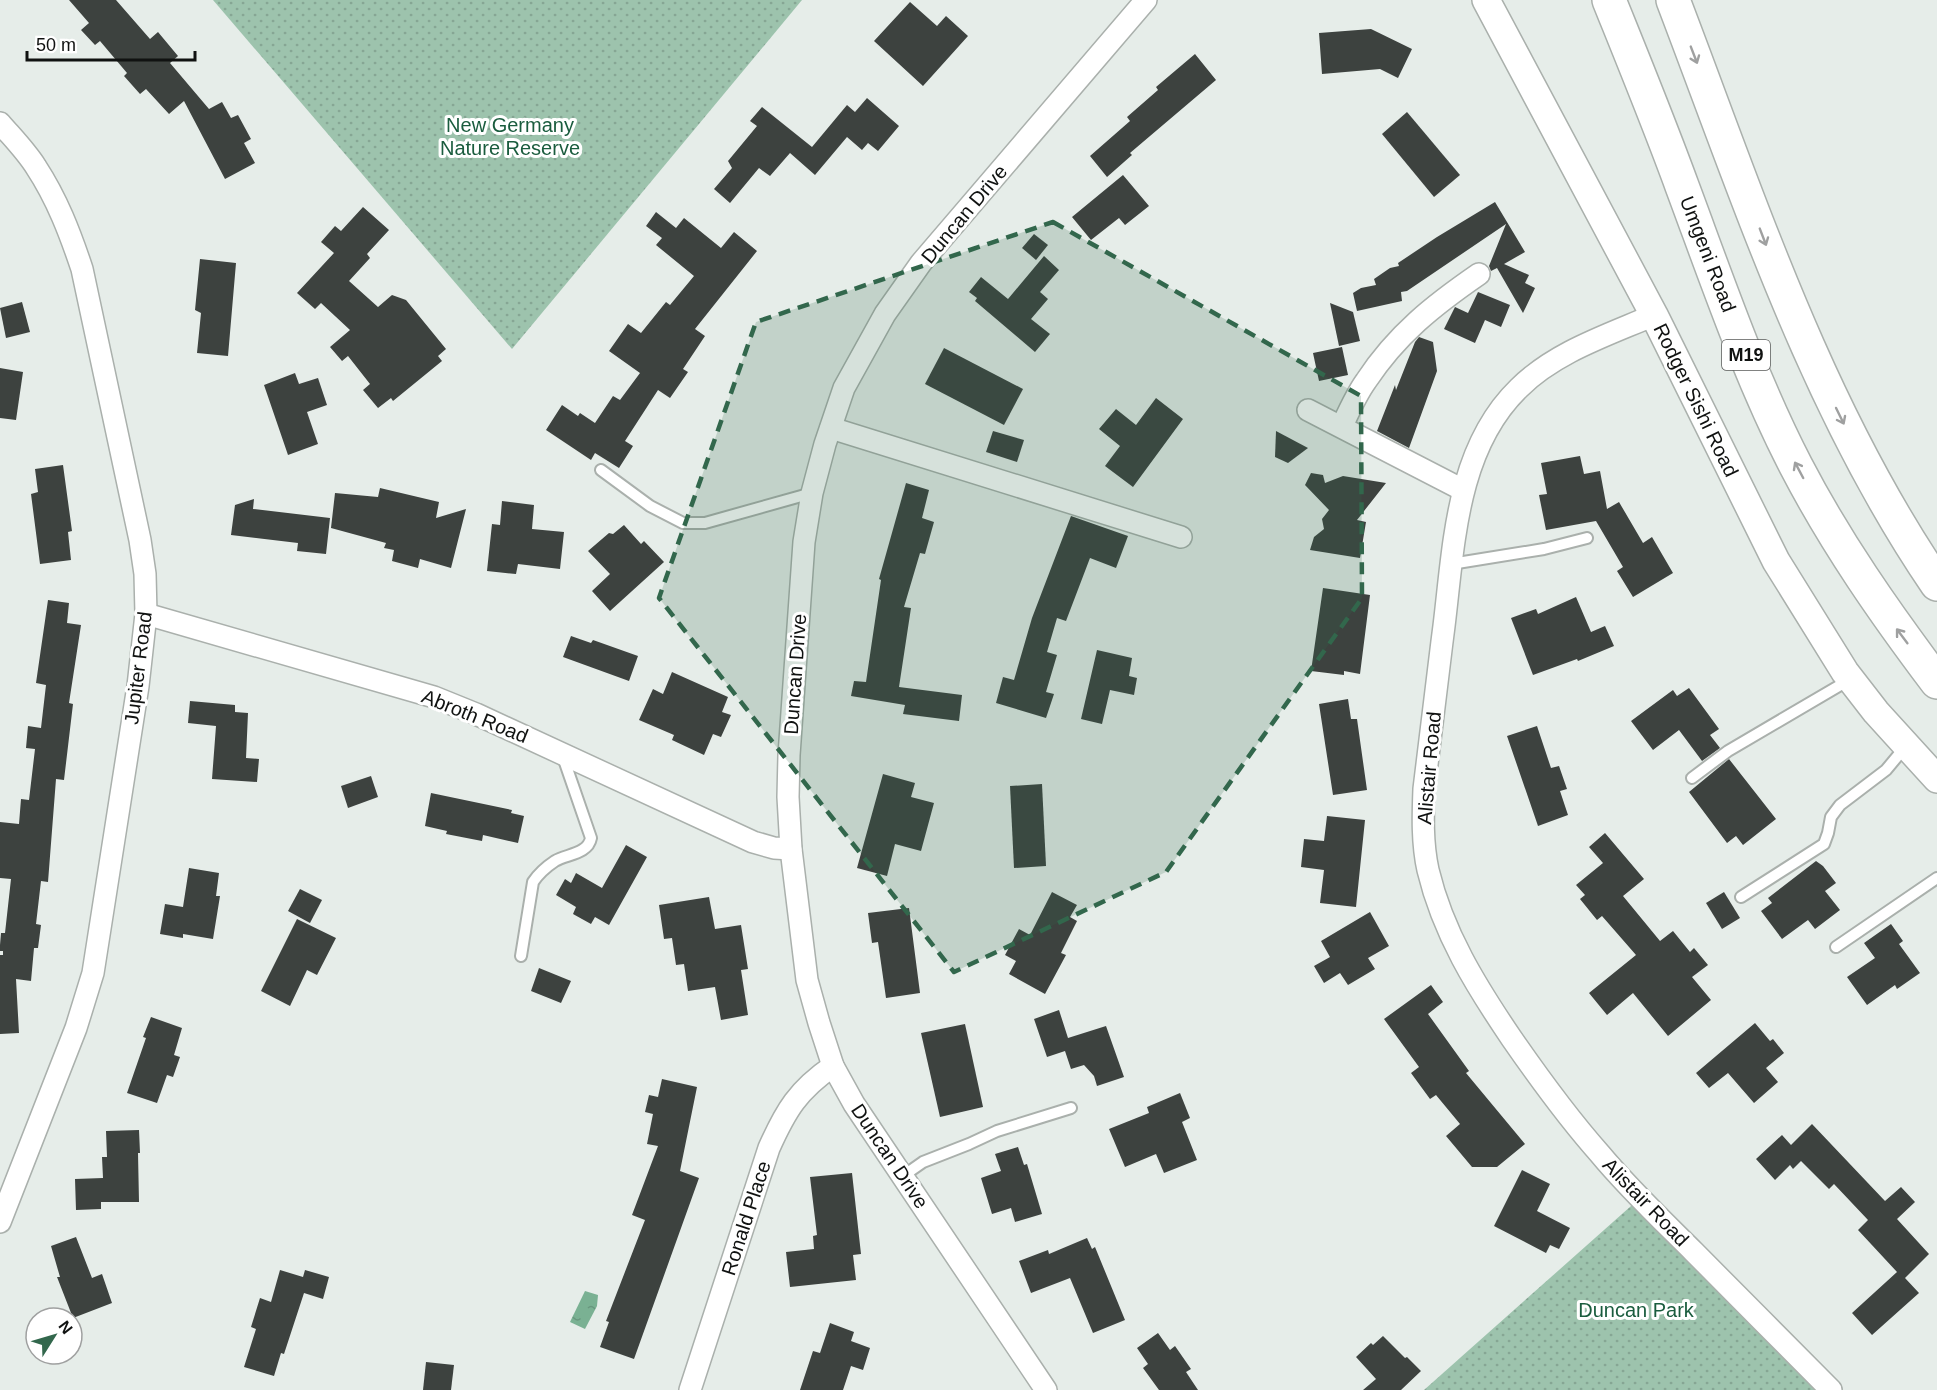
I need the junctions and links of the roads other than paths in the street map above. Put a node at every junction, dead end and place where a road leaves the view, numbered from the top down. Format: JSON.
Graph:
{"nodes":[{"id":1,"x":1146,"y":0,"type":"edge"},
{"id":2,"x":1486,"y":0,"type":"edge"},
{"id":3,"x":1600,"y":0,"type":"edge"},
{"id":4,"x":1610,"y":0,"type":"edge"},
{"id":5,"x":1673,"y":0,"type":"edge"},
{"id":6,"x":0,"y":123,"type":"edge"},
{"id":7,"x":1668,"y":147,"type":"junction"},
{"id":8,"x":1479,"y":274,"type":"dead end"},
{"id":9,"x":1654,"y":315,"type":"junction"},
{"id":10,"x":1308,"y":410,"type":"dead end"},
{"id":11,"x":1342,"y":426,"type":"junction"},
{"id":12,"x":831,"y":428,"type":"junction"},
{"id":13,"x":601,"y":470,"type":"dead end"},
{"id":14,"x":1463,"y":490,"type":"junction"},
{"id":15,"x":812,"y":493,"type":"junction"},
{"id":16,"x":1181,"y":537,"type":"dead end"},
{"id":17,"x":1587,"y":538,"type":"dead end"},
{"id":18,"x":1451,"y":564,"type":"junction"},
{"id":19,"x":1937,"y":584,"type":"edge"},
{"id":20,"x":146,"y":614,"type":"junction"},
{"id":21,"x":1850,"y":679,"type":"junction"},
{"id":22,"x":1937,"y":682,"type":"edge"},
{"id":23,"x":1906,"y":746,"type":"junction"},
{"id":24,"x":562,"y":754,"type":"junction"},
{"id":25,"x":1692,"y":778,"type":"dead end"},
{"id":26,"x":1937,"y":779,"type":"edge"},
{"id":27,"x":791,"y":849,"type":"junction"},
{"id":28,"x":1937,"y":878,"type":"edge"},
{"id":29,"x":1741,"y":897,"type":"dead end"},
{"id":30,"x":1836,"y":947,"type":"dead end"},
{"id":31,"x":521,"y":956,"type":"dead end"},
{"id":32,"x":833,"y":1066,"type":"junction"},
{"id":33,"x":1071,"y":1108,"type":"dead end"},
{"id":34,"x":903,"y":1176,"type":"junction"},
{"id":35,"x":0,"y":1222,"type":"edge"},
{"id":36,"x":690,"y":1390,"type":"edge"},
{"id":37,"x":1046,"y":1390,"type":"edge"},
{"id":38,"x":1831,"y":1390,"type":"edge"}],
"edges":[{"from":1,"to":12,"type":"street","name":"Duncan Drive"},
{"from":2,"to":9,"type":"street","name":"Rodger Sishi Road"},
{"from":3,"to":7,"type":"highway"},
{"from":4,"to":7,"type":"highway","name":"Umgeni Road","number":"M19"},
{"from":5,"to":19,"type":"highway","one_way":true},
{"from":6,"to":20,"type":"street","name":"Jupiter Road"},
{"from":22,"to":7,"type":"highway","name":"Umgeni Road","number":"M19","one_way":true},
{"from":8,"to":11,"type":"street"},
{"from":9,"to":14,"type":"street","name":"Alistair Road"},
{"from":9,"to":21,"type":"street","name":"Rodger Sishi Road"},
{"from":10,"to":11,"type":"street"},
{"from":11,"to":14,"type":"street"},
{"from":12,"to":15,"type":"street","name":"Duncan Drive"},
{"from":12,"to":16,"type":"street"},
{"from":13,"to":15,"type":"lane"},
{"from":14,"to":18,"type":"street","name":"Alistair Road"},
{"from":15,"to":27,"type":"street","name":"Duncan Drive"},
{"from":17,"to":18,"type":"lane"},
{"from":18,"to":38,"type":"street","name":"Alistair Road"},
{"from":20,"to":24,"type":"street","name":"Abroth Road"},
{"from":20,"to":35,"type":"street","name":"Jupiter Road"},
{"from":21,"to":23,"type":"street","name":"Rodger Sishi Road"},
{"from":21,"to":25,"type":"lane"},
{"from":23,"to":26,"type":"street","name":"Rodger Sishi Road"},
{"from":23,"to":29,"type":"lane"},
{"from":24,"to":27,"type":"street","name":"Abroth Road"},
{"from":24,"to":31,"type":"lane"},
{"from":27,"to":32,"type":"street","name":"Duncan Drive"},
{"from":28,"to":30,"type":"lane"},
{"from":32,"to":34,"type":"street","name":"Duncan Drive"},
{"from":32,"to":36,"type":"street","name":"Ronald Place"},
{"from":33,"to":34,"type":"lane"},
{"from":34,"to":37,"type":"street","name":"Duncan Drive"}]}
